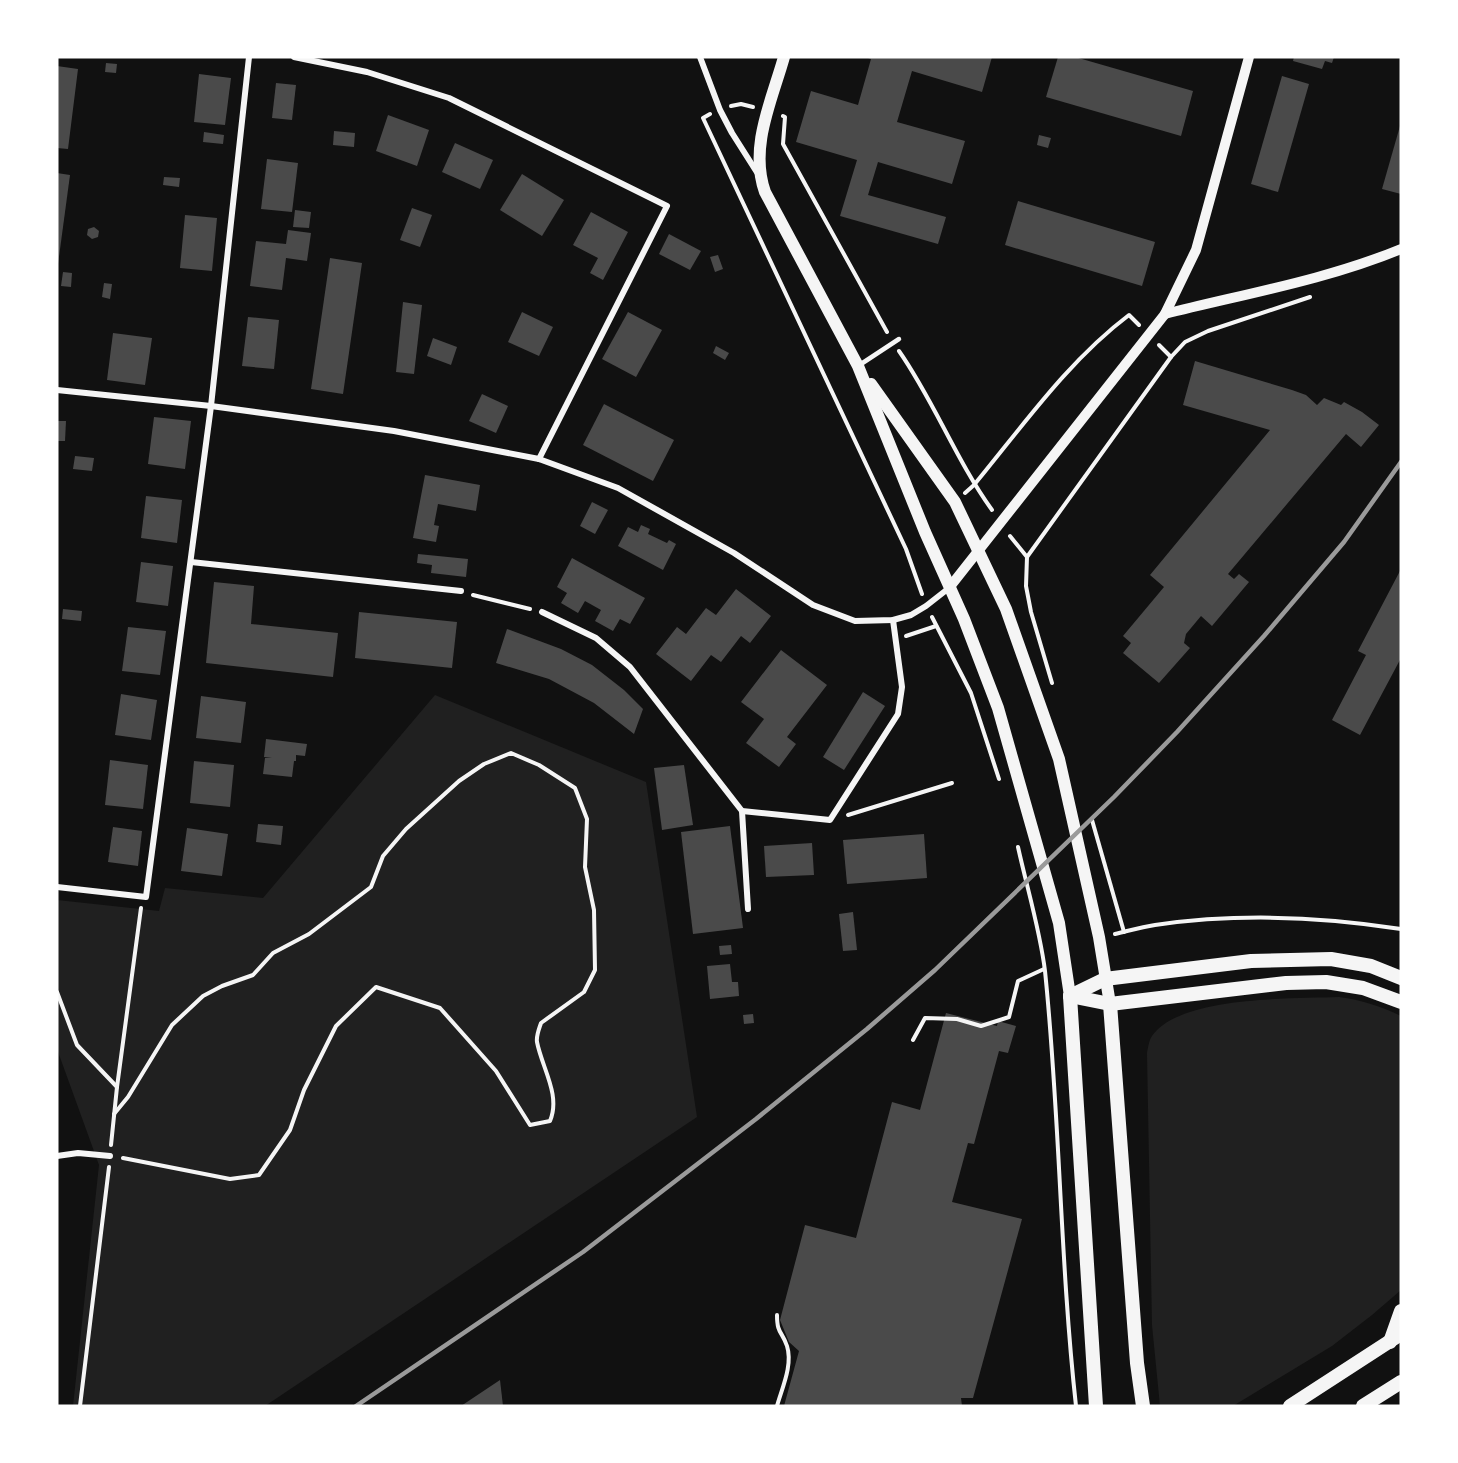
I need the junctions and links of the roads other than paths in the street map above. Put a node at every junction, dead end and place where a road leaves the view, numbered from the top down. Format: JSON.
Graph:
{"nodes":[{"id":1,"x":249,"y":57,"type":"edge"},
{"id":2,"x":294,"y":57,"type":"edge"},
{"id":3,"x":700,"y":57,"type":"edge"},
{"id":4,"x":784,"y":57,"type":"edge"},
{"id":5,"x":1249,"y":57,"type":"edge"},
{"id":6,"x":759,"y":175,"type":"junction"},
{"id":7,"x":1401,"y":249,"type":"edge"},
{"id":8,"x":1165,"y":314,"type":"junction"},
{"id":9,"x":899,"y":339,"type":"dead end"},
{"id":10,"x":858,"y":366,"type":"junction"},
{"id":11,"x":57,"y":390,"type":"edge"},
{"id":12,"x":211,"y":406,"type":"junction"},
{"id":13,"x":539,"y":459,"type":"junction"},
{"id":14,"x":979,"y":550,"type":"junction"},
{"id":15,"x":191,"y":562,"type":"junction"},
{"id":16,"x":949,"y":588,"type":"junction"},
{"id":17,"x":460,"y":591,"type":"road end"},
{"id":18,"x":542,"y":612,"type":"road end"},
{"id":19,"x":893,"y":620,"type":"junction"},
{"id":20,"x":742,"y":811,"type":"junction"},
{"id":21,"x":57,"y":887,"type":"edge"},
{"id":22,"x":748,"y":909,"type":"dead end"},
{"id":23,"x":1401,"y":978,"type":"edge"},
{"id":24,"x":1105,"y":979,"type":"junction"},
{"id":25,"x":1070,"y":996,"type":"junction"},
{"id":26,"x":1401,"y":1002,"type":"edge"},
{"id":27,"x":1110,"y":1004,"type":"junction"},
{"id":28,"x":57,"y":1156,"type":"edge"},
{"id":29,"x":110,"y":1156,"type":"road end"},
{"id":30,"x":1401,"y":1311,"type":"edge"},
{"id":31,"x":1395,"y":1338,"type":"edge"},
{"id":32,"x":1401,"y":1382,"type":"edge"},
{"id":33,"x":1096,"y":1406,"type":"edge"},
{"id":34,"x":1143,"y":1406,"type":"edge"},
{"id":35,"x":1290,"y":1406,"type":"edge"},
{"id":36,"x":1363,"y":1406,"type":"edge"}],
"edges":[{"from":1,"to":12,"type":"street"},
{"from":2,"to":13,"type":"street"},
{"from":3,"to":6,"type":"street"},
{"from":4,"to":6,"type":"main road"},
{"from":5,"to":8,"type":"street"},
{"from":6,"to":10,"type":"main road"},
{"from":7,"to":8,"type":"street"},
{"from":8,"to":14,"type":"street"},
{"from":9,"to":10,"type":"lane"},
{"from":10,"to":14,"type":"main road"},
{"from":10,"to":16,"type":"main road"},
{"from":11,"to":12,"type":"street"},
{"from":12,"to":13,"type":"street"},
{"from":12,"to":15,"type":"street"},
{"from":13,"to":19,"type":"street"},
{"from":14,"to":16,"type":"street"},
{"from":14,"to":24,"type":"main road"},
{"from":15,"to":17,"type":"street"},
{"from":15,"to":21,"type":"street"},
{"from":16,"to":19,"type":"street"},
{"from":16,"to":25,"type":"main road"},
{"from":18,"to":20,"type":"street"},
{"from":19,"to":20,"type":"street"},
{"from":20,"to":22,"type":"street"},
{"from":23,"to":24,"type":"highway"},
{"from":24,"to":25,"type":"highway"},
{"from":24,"to":27,"type":"main road"},
{"from":25,"to":27,"type":"highway"},
{"from":25,"to":33,"type":"highway"},
{"from":26,"to":27,"type":"highway"},
{"from":27,"to":34,"type":"highway"},
{"from":28,"to":29,"type":"street"},
{"from":30,"to":31,"type":"highway"},
{"from":31,"to":35,"type":"highway"},
{"from":32,"to":36,"type":"highway"}]}
